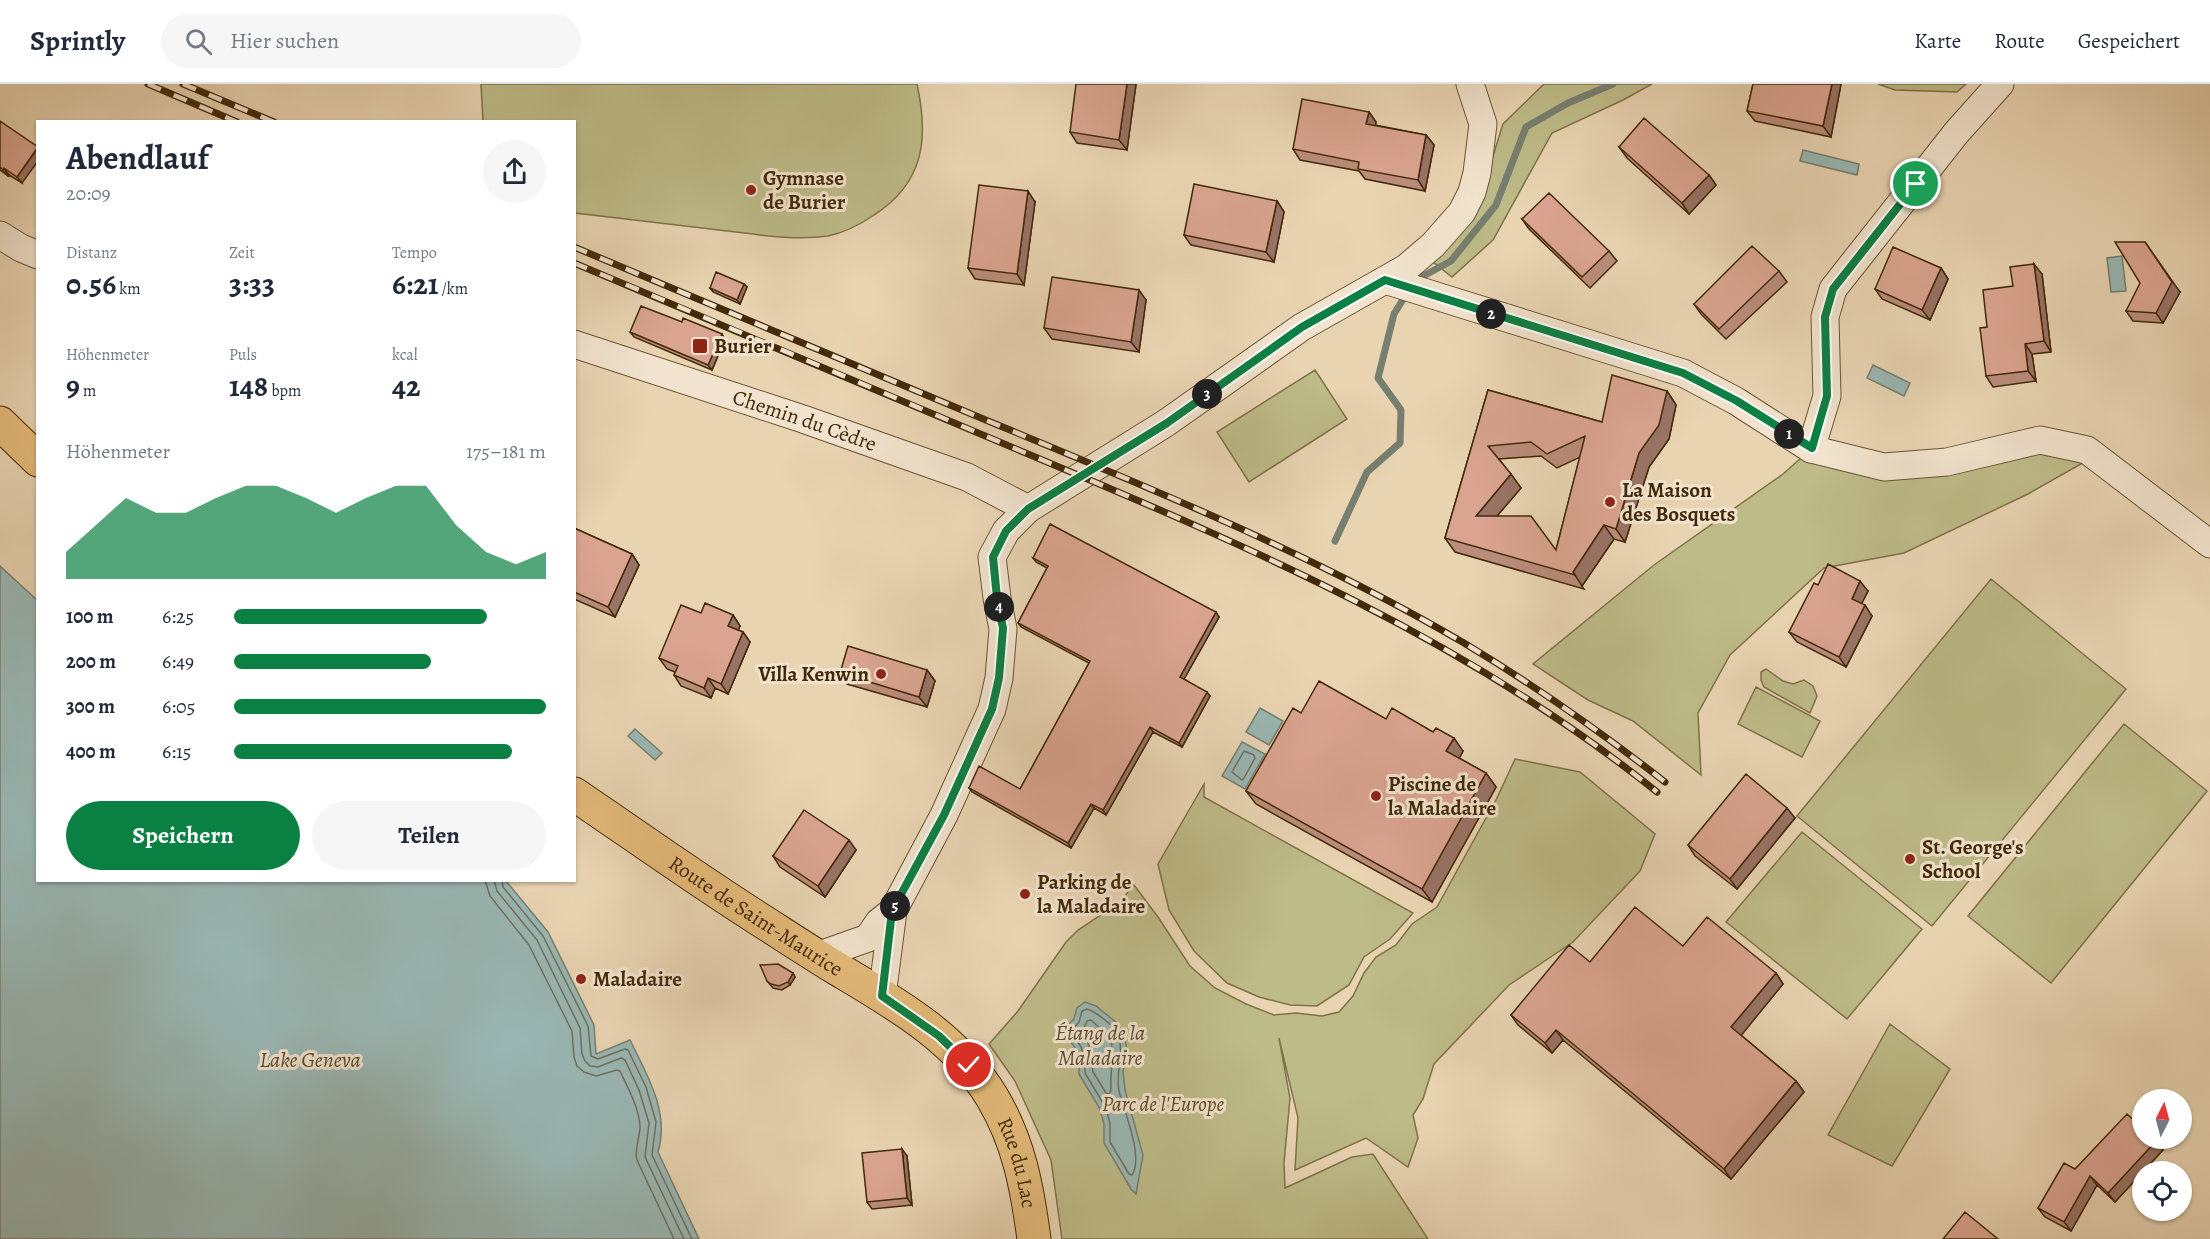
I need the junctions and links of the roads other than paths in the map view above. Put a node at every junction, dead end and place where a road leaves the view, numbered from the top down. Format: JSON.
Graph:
{"nodes":[{"id":1,"x":1470,"y":84,"type":"edge"},
{"id":2,"x":2000,"y":84,"type":"edge"},
{"id":3,"x":0,"y":235,"type":"edge"},
{"id":4,"x":36,"y":254,"type":"edge"},
{"id":5,"x":1393,"y":282,"type":"junction"},
{"id":6,"x":576,"y":345,"type":"edge"},
{"id":7,"x":0,"y":423,"type":"edge"},
{"id":8,"x":1812,"y":448,"type":"junction"},
{"id":9,"x":36,"y":458,"type":"edge"},
{"id":10,"x":1028,"y":509,"type":"junction"},
{"id":11,"x":2210,"y":544,"type":"edge"},
{"id":12,"x":576,"y":795,"type":"edge"},
{"id":13,"x":892,"y":911,"type":"junction"},
{"id":14,"x":817,"y":956,"type":"junction"},
{"id":15,"x":882,"y":996,"type":"junction"},
{"id":16,"x":939,"y":1036,"type":"joint"},
{"id":17,"x":1034,"y":1239,"type":"edge"}],
"edges":[{"from":1,"to":5,"type":"street"},
{"from":2,"to":8,"type":"street"},
{"from":3,"to":4,"type":"street"},
{"from":5,"to":8,"type":"street"},
{"from":5,"to":10,"type":"street"},
{"from":6,"to":10,"type":"street","name":"Chemin du Cèdre"},
{"from":7,"to":9,"type":"main road"},
{"from":8,"to":11,"type":"street"},
{"from":10,"to":13,"type":"street"},
{"from":12,"to":14,"type":"main road","name":"Route de Saint-Maurice"},
{"from":13,"to":14,"type":"street"},
{"from":13,"to":15,"type":"street"},
{"from":14,"to":15,"type":"main road","name":"Route de Saint-Maurice"},
{"from":15,"to":16,"type":"main road","name":"Route de Saint-Maurice"},
{"from":16,"to":17,"type":"main road","name":"Rue du Lac"}]}
